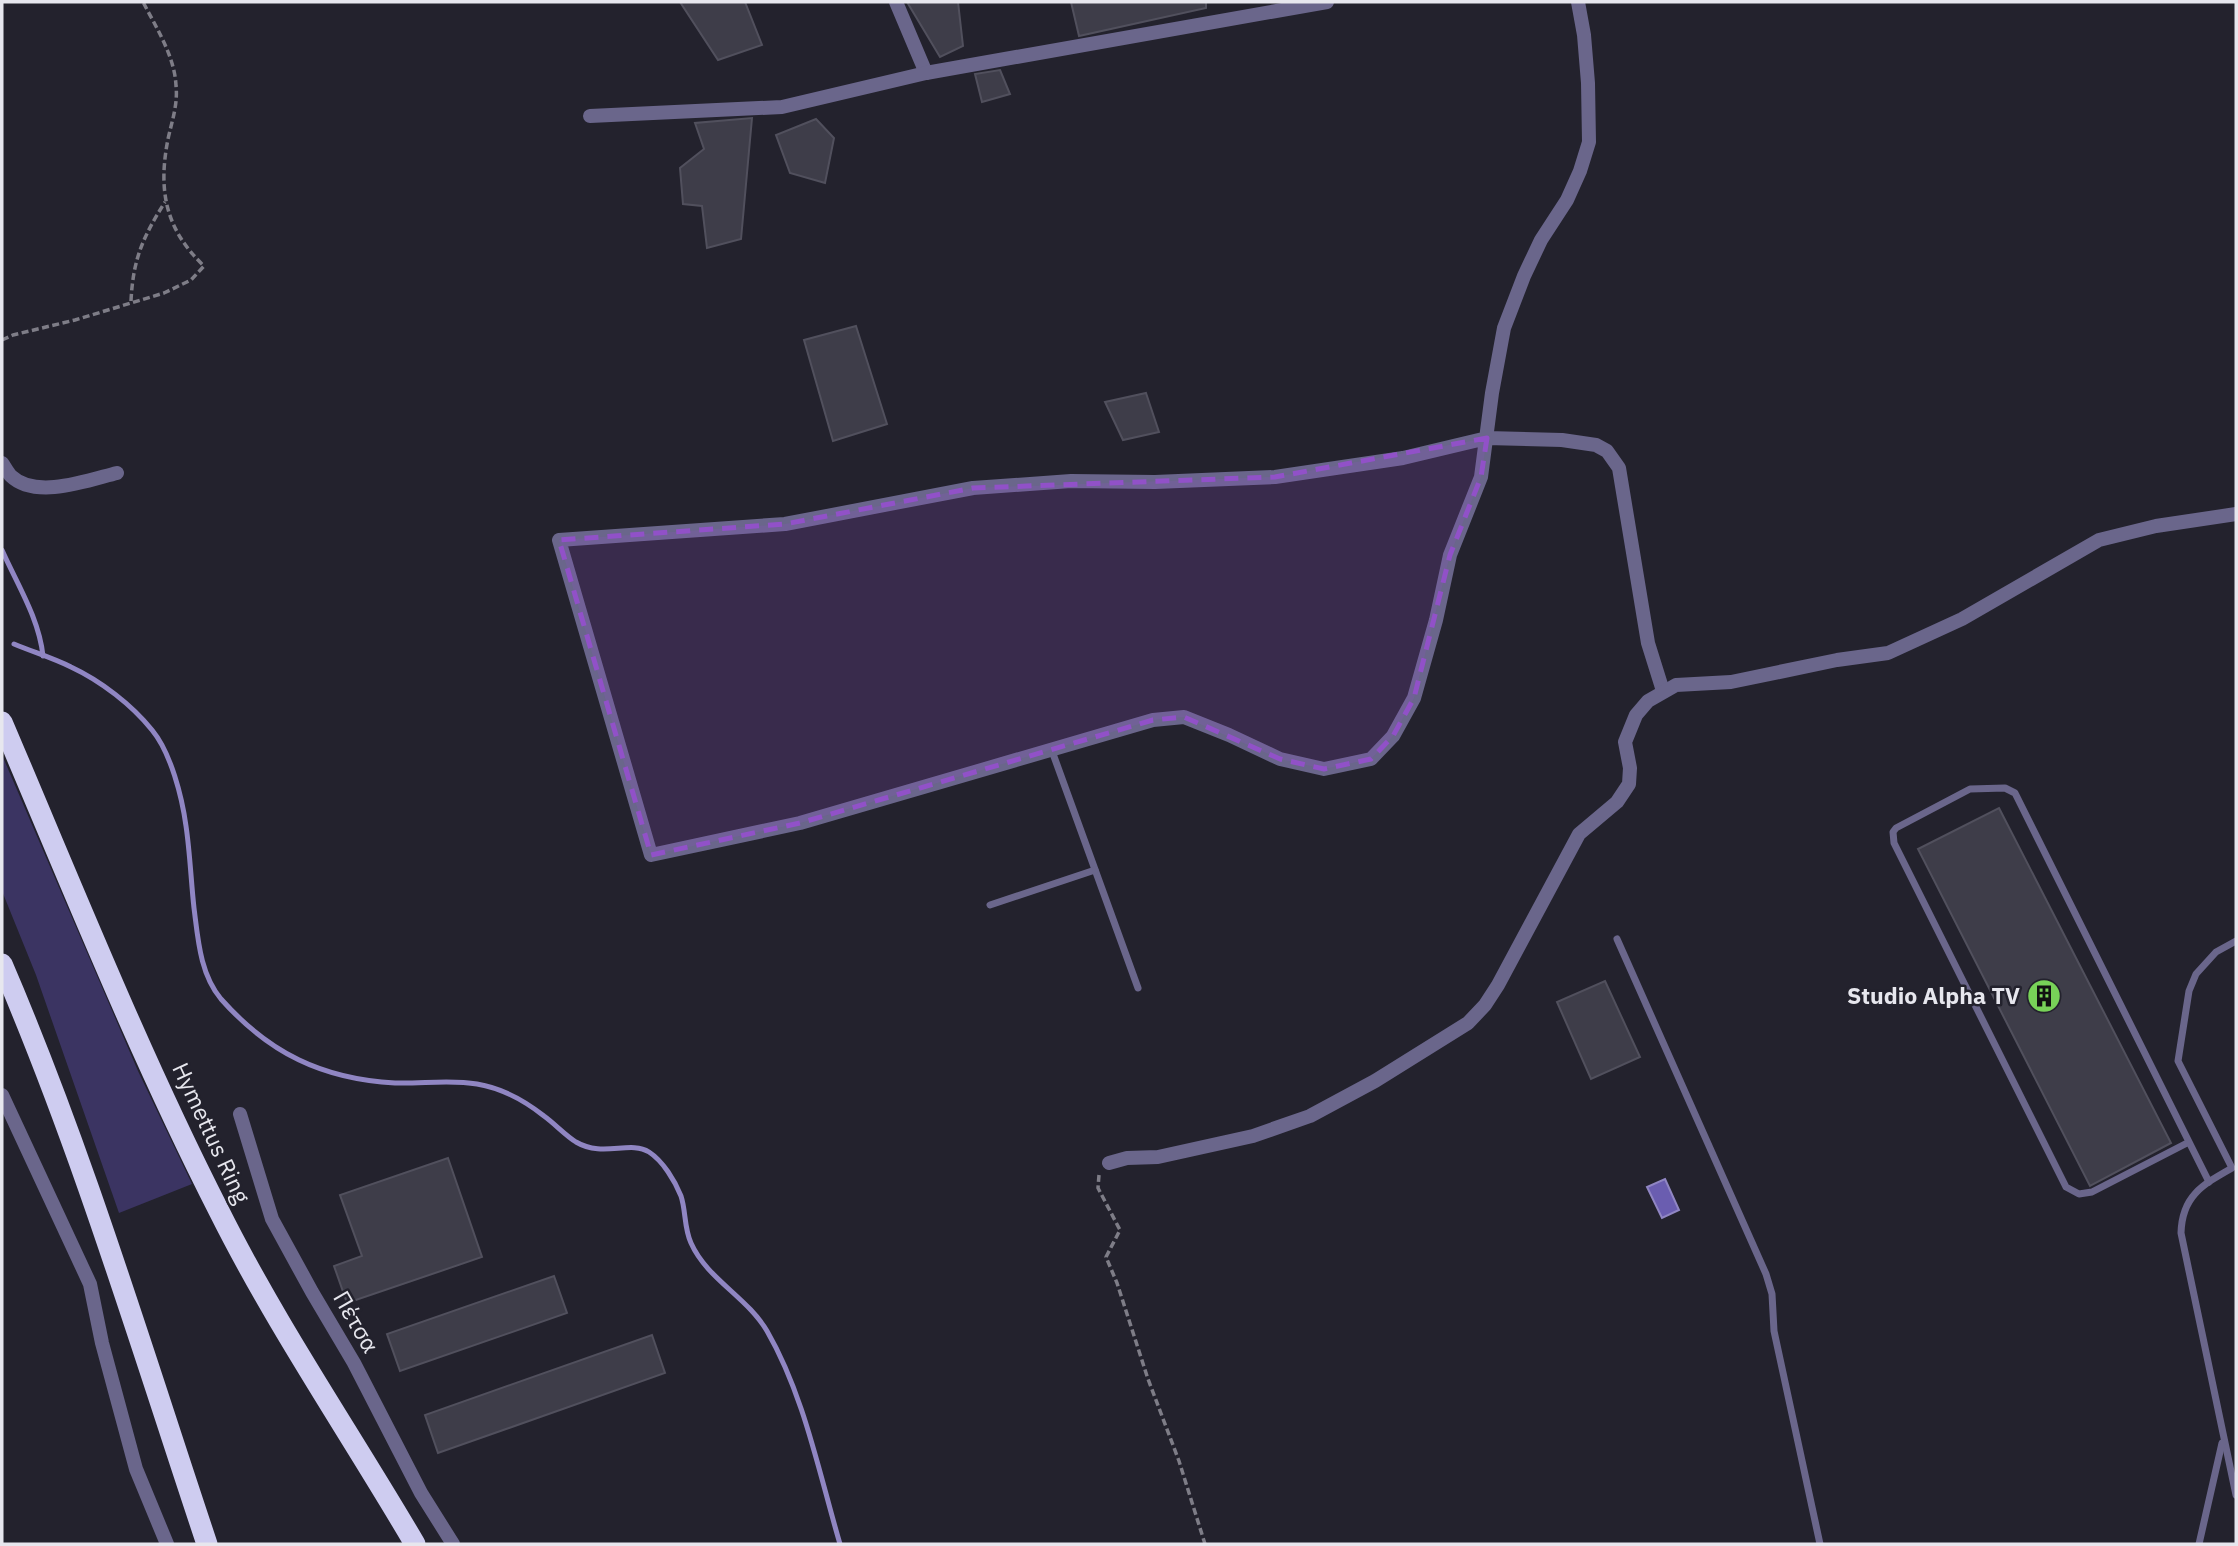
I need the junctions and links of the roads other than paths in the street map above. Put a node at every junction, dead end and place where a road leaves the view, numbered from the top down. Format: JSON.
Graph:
{"nodes":[{"id":1,"x":896,"y":2,"type":"edge"},
{"id":2,"x":1327,"y":2,"type":"edge"},
{"id":3,"x":1578,"y":2,"type":"edge"},
{"id":4,"x":1263,"y":7,"type":"edge"},
{"id":5,"x":926,"y":73,"type":"junction"},
{"id":6,"x":590,"y":116,"type":"dead end"},
{"id":7,"x":1487,"y":438,"type":"junction"},
{"id":8,"x":2,"y":463,"type":"edge"},
{"id":9,"x":117,"y":472,"type":"dead end"},
{"id":10,"x":2236,"y":514,"type":"edge"},
{"id":11,"x":1663,"y":691,"type":"junction"},
{"id":12,"x":2,"y":722,"type":"edge"},
{"id":13,"x":1052,"y":751,"type":"junction"},
{"id":14,"x":1095,"y":870,"type":"junction"},
{"id":15,"x":990,"y":905,"type":"dead end"},
{"id":16,"x":1617,"y":939,"type":"dead end"},
{"id":17,"x":2236,"y":941,"type":"edge"},
{"id":18,"x":2,"y":964,"type":"edge"},
{"id":19,"x":1138,"y":988,"type":"dead end"},
{"id":20,"x":2,"y":1095,"type":"edge"},
{"id":21,"x":240,"y":1114,"type":"dead end"},
{"id":22,"x":2189,"y":1142,"type":"junction"},
{"id":23,"x":1109,"y":1163,"type":"road end"},
{"id":24,"x":2234,"y":1168,"type":"edge"},
{"id":25,"x":2209,"y":1182,"type":"junction"},
{"id":26,"x":2223,"y":1438,"type":"junction"},
{"id":27,"x":2236,"y":1495,"type":"edge"},
{"id":28,"x":167,"y":1544,"type":"edge"},
{"id":29,"x":207,"y":1544,"type":"edge"},
{"id":30,"x":415,"y":1544,"type":"edge"},
{"id":31,"x":453,"y":1544,"type":"edge"},
{"id":32,"x":1820,"y":1544,"type":"edge"},
{"id":33,"x":2199,"y":1544,"type":"edge"}],
"edges":[{"from":1,"to":5,"type":"street"},
{"from":2,"to":4,"type":"street"},
{"from":3,"to":7,"type":"street"},
{"from":4,"to":5,"type":"street"},
{"from":5,"to":6,"type":"street"},
{"from":7,"to":11,"type":"street"},
{"from":7,"to":13,"type":"street"},
{"from":7,"to":13,"type":"street"},
{"from":8,"to":9,"type":"street"},
{"from":10,"to":11,"type":"street"},
{"from":11,"to":23,"type":"street"},
{"from":12,"to":30,"type":"highway","name":"Hymettus Ring"},
{"from":13,"to":14,"type":"lane"},
{"from":14,"to":15,"type":"lane"},
{"from":14,"to":19,"type":"lane"},
{"from":16,"to":32,"type":"lane"},
{"from":17,"to":24,"type":"lane"},
{"from":18,"to":29,"type":"highway"},
{"from":20,"to":28,"type":"street"},
{"from":21,"to":31,"type":"street","name":"Πέτσα"},
{"from":22,"to":22,"type":"lane"},
{"from":22,"to":25,"type":"lane"},
{"from":24,"to":25,"type":"lane"},
{"from":25,"to":26,"type":"lane"},
{"from":26,"to":27,"type":"lane"},
{"from":26,"to":33,"type":"lane"}]}
